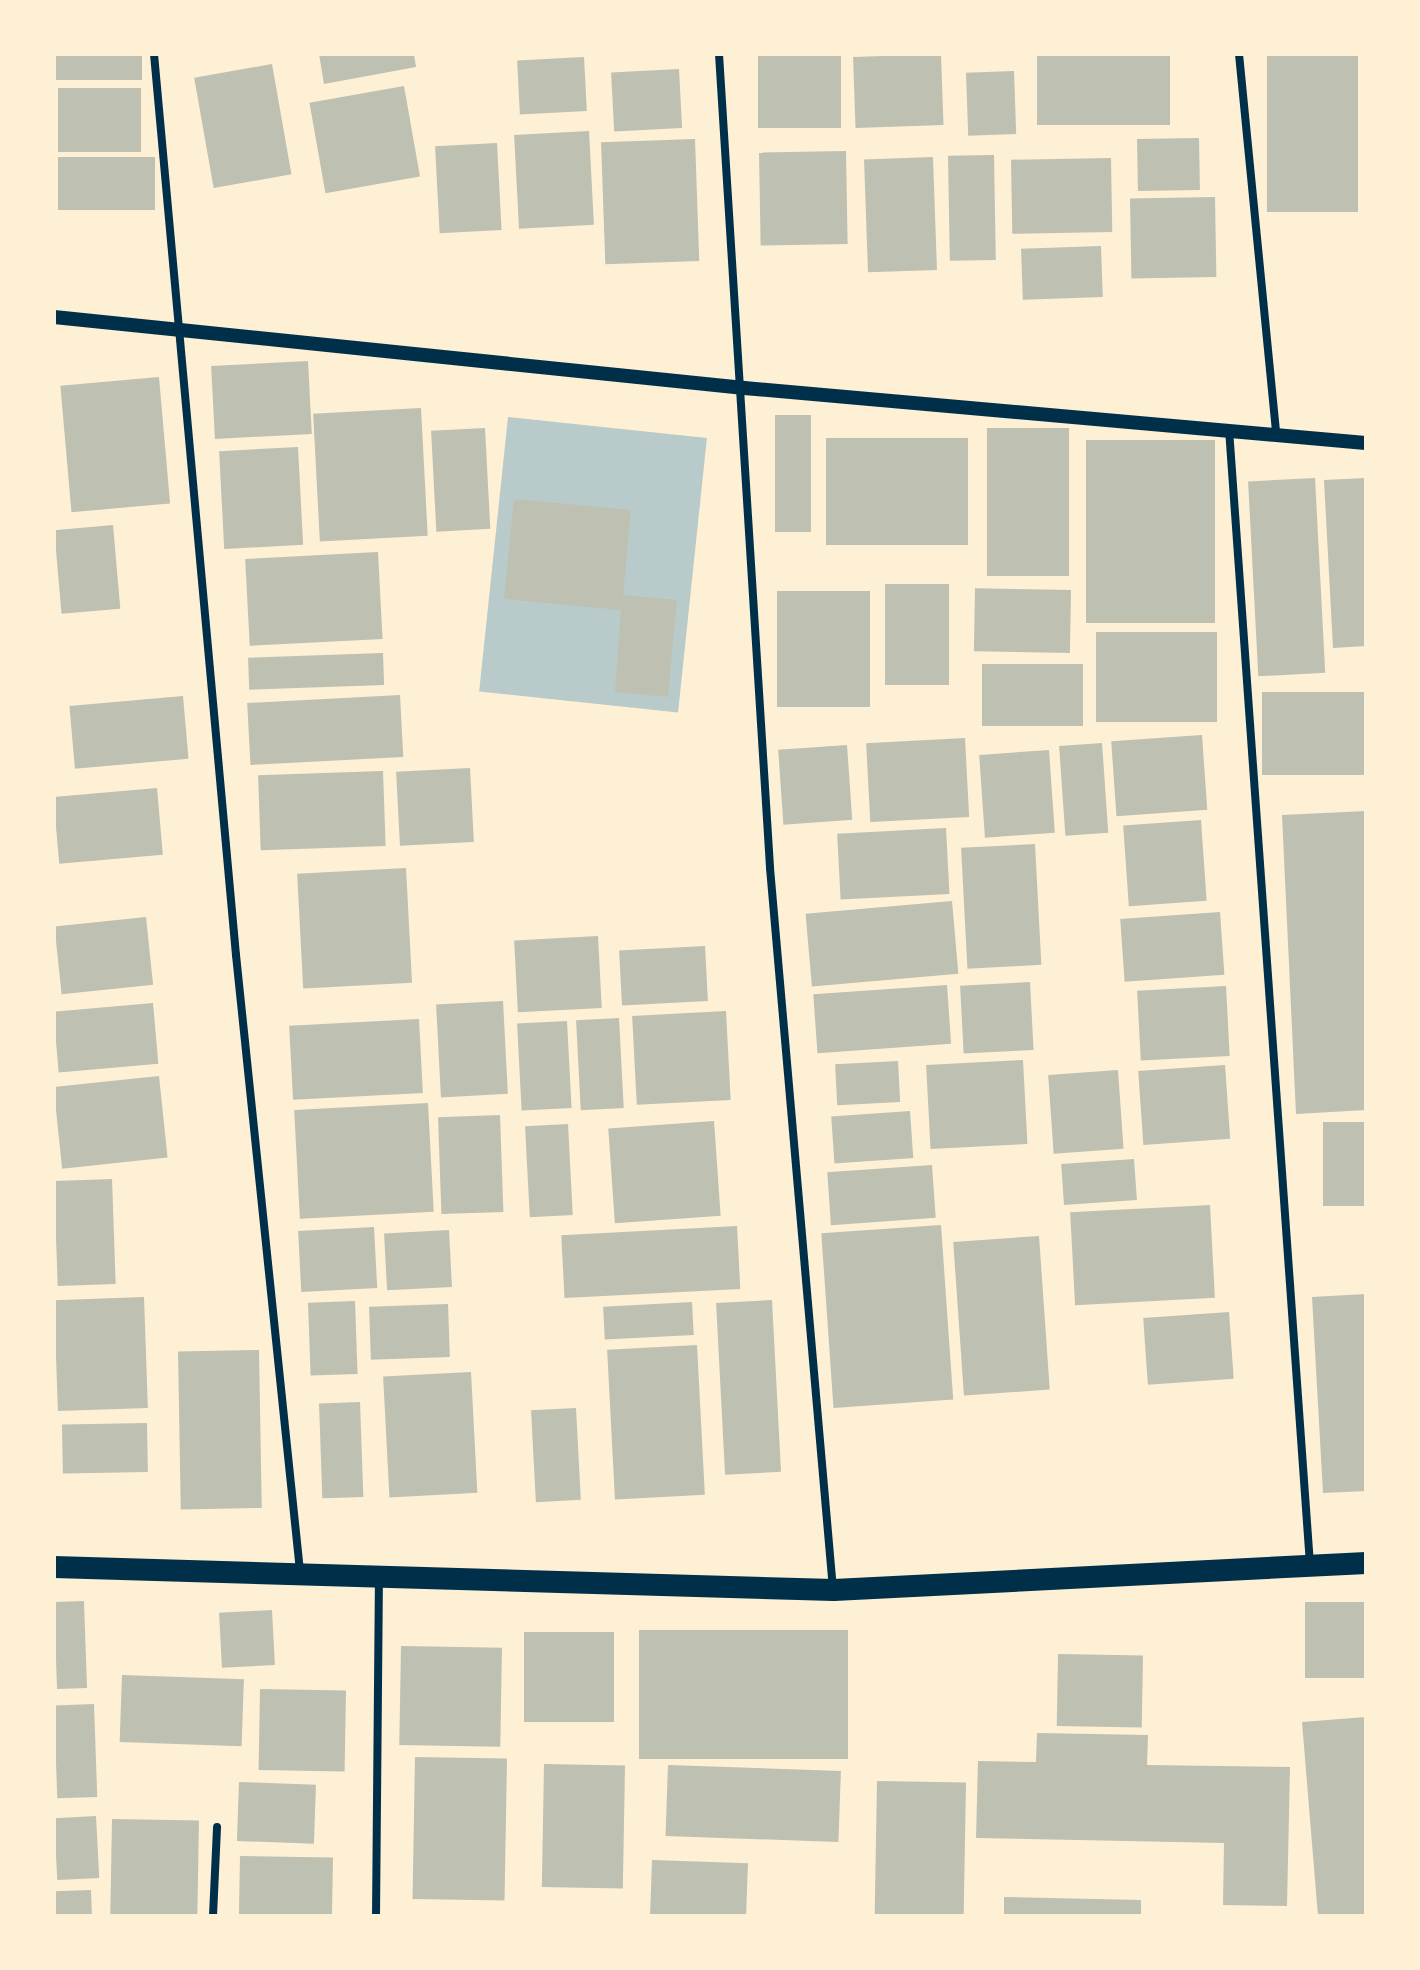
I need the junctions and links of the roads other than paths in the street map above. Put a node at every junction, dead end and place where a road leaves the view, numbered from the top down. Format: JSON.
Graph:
{"nodes":[{"id":1,"x":154,"y":54,"type":"edge"},
{"id":2,"x":719,"y":54,"type":"edge"},
{"id":3,"x":1239,"y":54,"type":"edge"},
{"id":4,"x":54,"y":317,"type":"edge"},
{"id":5,"x":182,"y":328,"type":"junction"},
{"id":6,"x":744,"y":388,"type":"junction"},
{"id":7,"x":1229,"y":429,"type":"junction"},
{"id":8,"x":1276,"y":434,"type":"junction"},
{"id":9,"x":1366,"y":443,"type":"edge"},
{"id":10,"x":1366,"y":1563,"type":"edge"},
{"id":11,"x":1310,"y":1565,"type":"junction"},
{"id":12,"x":54,"y":1567,"type":"edge"},
{"id":13,"x":300,"y":1576,"type":"junction"},
{"id":14,"x":379,"y":1577,"type":"junction"},
{"id":15,"x":834,"y":1590,"type":"junction"},
{"id":16,"x":217,"y":1827,"type":"dead end"},
{"id":17,"x":213,"y":1916,"type":"edge"},
{"id":18,"x":376,"y":1916,"type":"edge"}],
"edges":[{"from":1,"to":5,"type":"street"},
{"from":2,"to":6,"type":"street"},
{"from":3,"to":8,"type":"street"},
{"from":4,"to":5,"type":"street"},
{"from":5,"to":6,"type":"street"},
{"from":5,"to":13,"type":"street"},
{"from":6,"to":7,"type":"street"},
{"from":6,"to":15,"type":"street"},
{"from":7,"to":8,"type":"street"},
{"from":7,"to":11,"type":"street"},
{"from":8,"to":9,"type":"street"},
{"from":10,"to":11,"type":"highway"},
{"from":11,"to":15,"type":"highway"},
{"from":12,"to":13,"type":"highway"},
{"from":13,"to":14,"type":"highway"},
{"from":14,"to":15,"type":"highway"},
{"from":14,"to":18,"type":"street"},
{"from":16,"to":17,"type":"street"}]}
